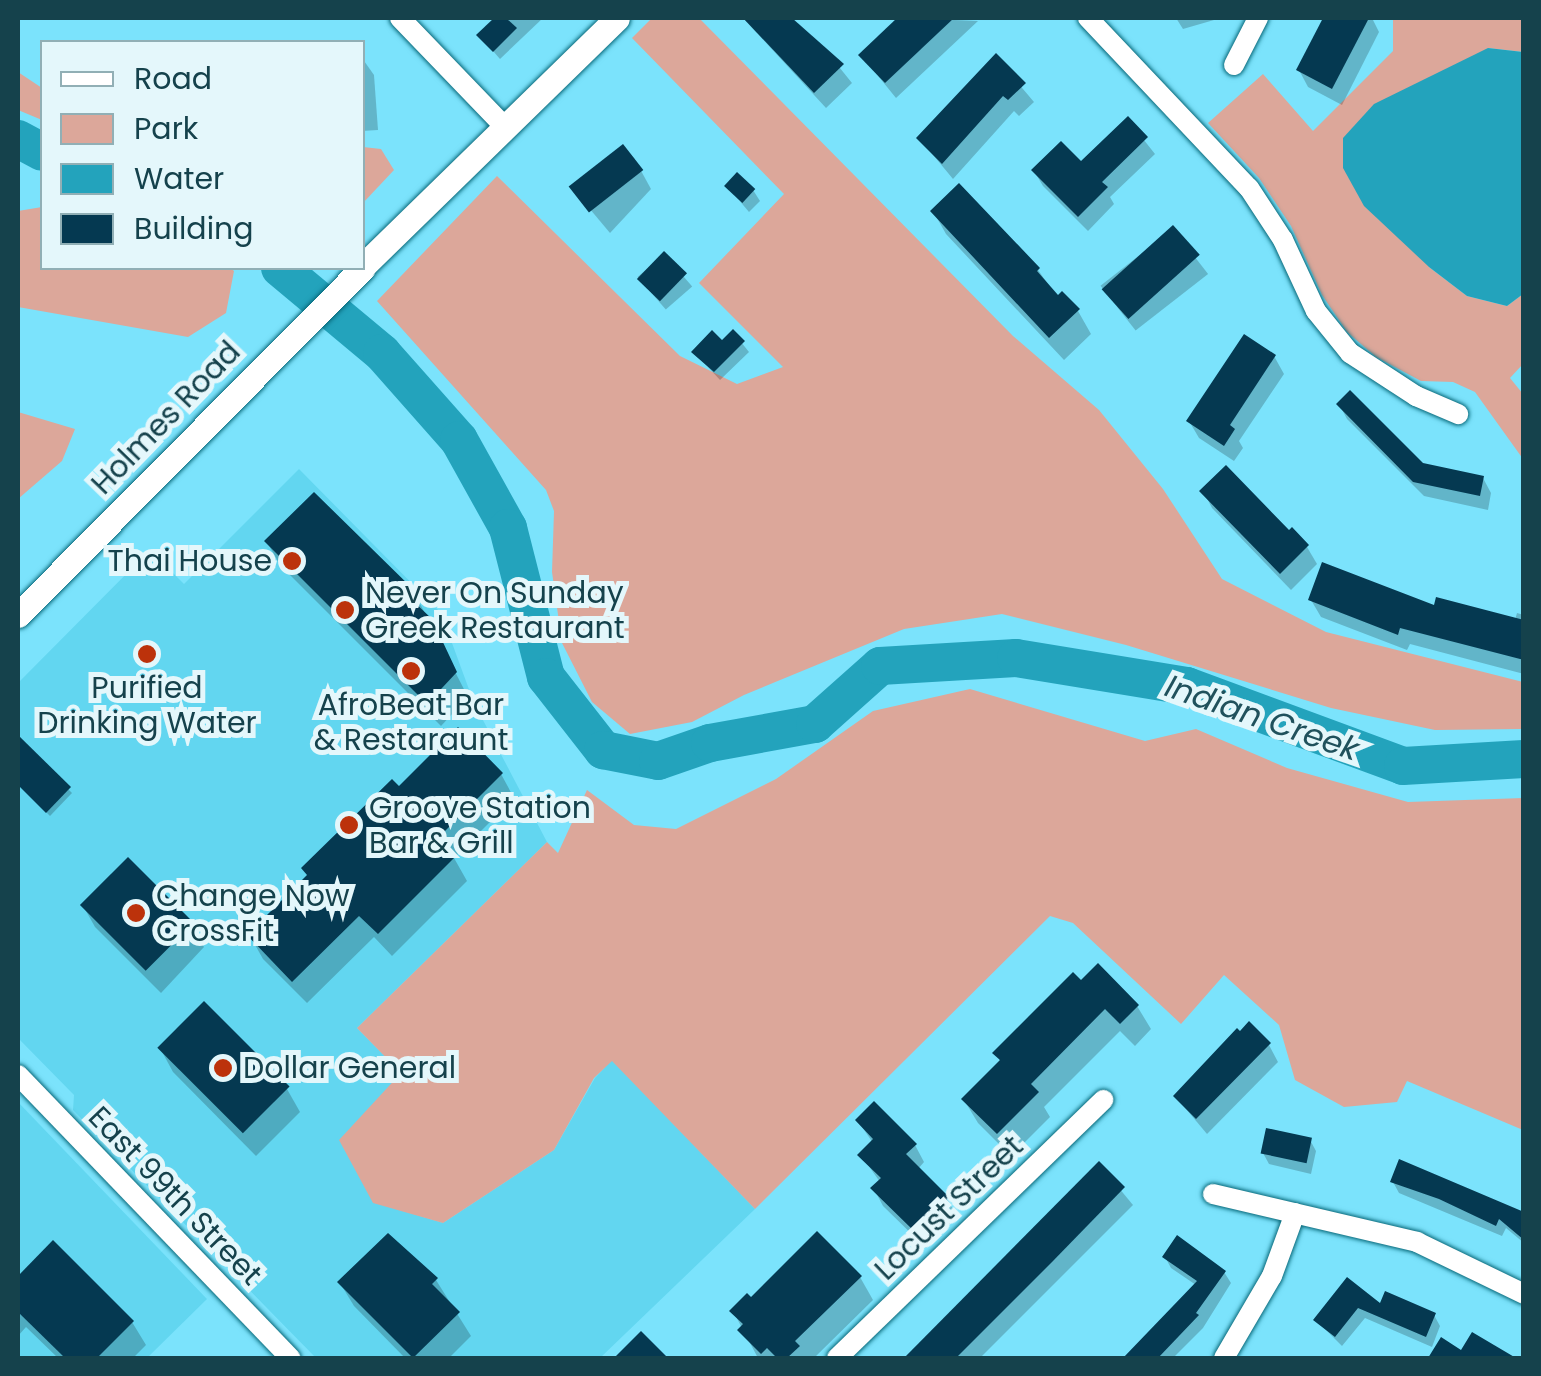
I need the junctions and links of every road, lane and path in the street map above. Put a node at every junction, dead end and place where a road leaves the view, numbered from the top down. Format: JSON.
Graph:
{"nodes":[{"id":1,"x":400,"y":18,"type":"edge"},
{"id":2,"x":617,"y":18,"type":"edge"},
{"id":3,"x":1088,"y":18,"type":"edge"},
{"id":4,"x":1258,"y":18,"type":"edge"},
{"id":5,"x":1234,"y":65,"type":"dead end"},
{"id":6,"x":505,"y":127,"type":"junction"},
{"id":7,"x":365,"y":264,"type":"edge"},
{"id":8,"x":359,"y":270,"type":"edge"},
{"id":9,"x":1458,"y":414,"type":"dead end"},
{"id":10,"x":18,"y":615,"type":"edge"},
{"id":11,"x":18,"y":1076,"type":"edge"},
{"id":12,"x":1103,"y":1100,"type":"dead end"},
{"id":13,"x":1213,"y":1194,"type":"dead end"},
{"id":14,"x":1295,"y":1213,"type":"junction"},
{"id":15,"x":1524,"y":1294,"type":"edge"},
{"id":16,"x":290,"y":1358,"type":"edge"},
{"id":17,"x":837,"y":1358,"type":"edge"},
{"id":18,"x":1224,"y":1358,"type":"edge"}],
"edges":[{"from":1,"to":6,"type":"street"},
{"from":2,"to":6,"type":"main road","name":"Holmes Road"},
{"from":3,"to":9,"type":"street"},
{"from":4,"to":5,"type":"street"},
{"from":6,"to":7,"type":"main road","name":"Holmes Road"},
{"from":8,"to":10,"type":"main road","name":"Holmes Road"},
{"from":11,"to":16,"type":"street","name":"East 99th Street"},
{"from":12,"to":17,"type":"street","name":"Locust Street"},
{"from":13,"to":14,"type":"street"},
{"from":14,"to":15,"type":"street"},
{"from":14,"to":18,"type":"street"}]}
